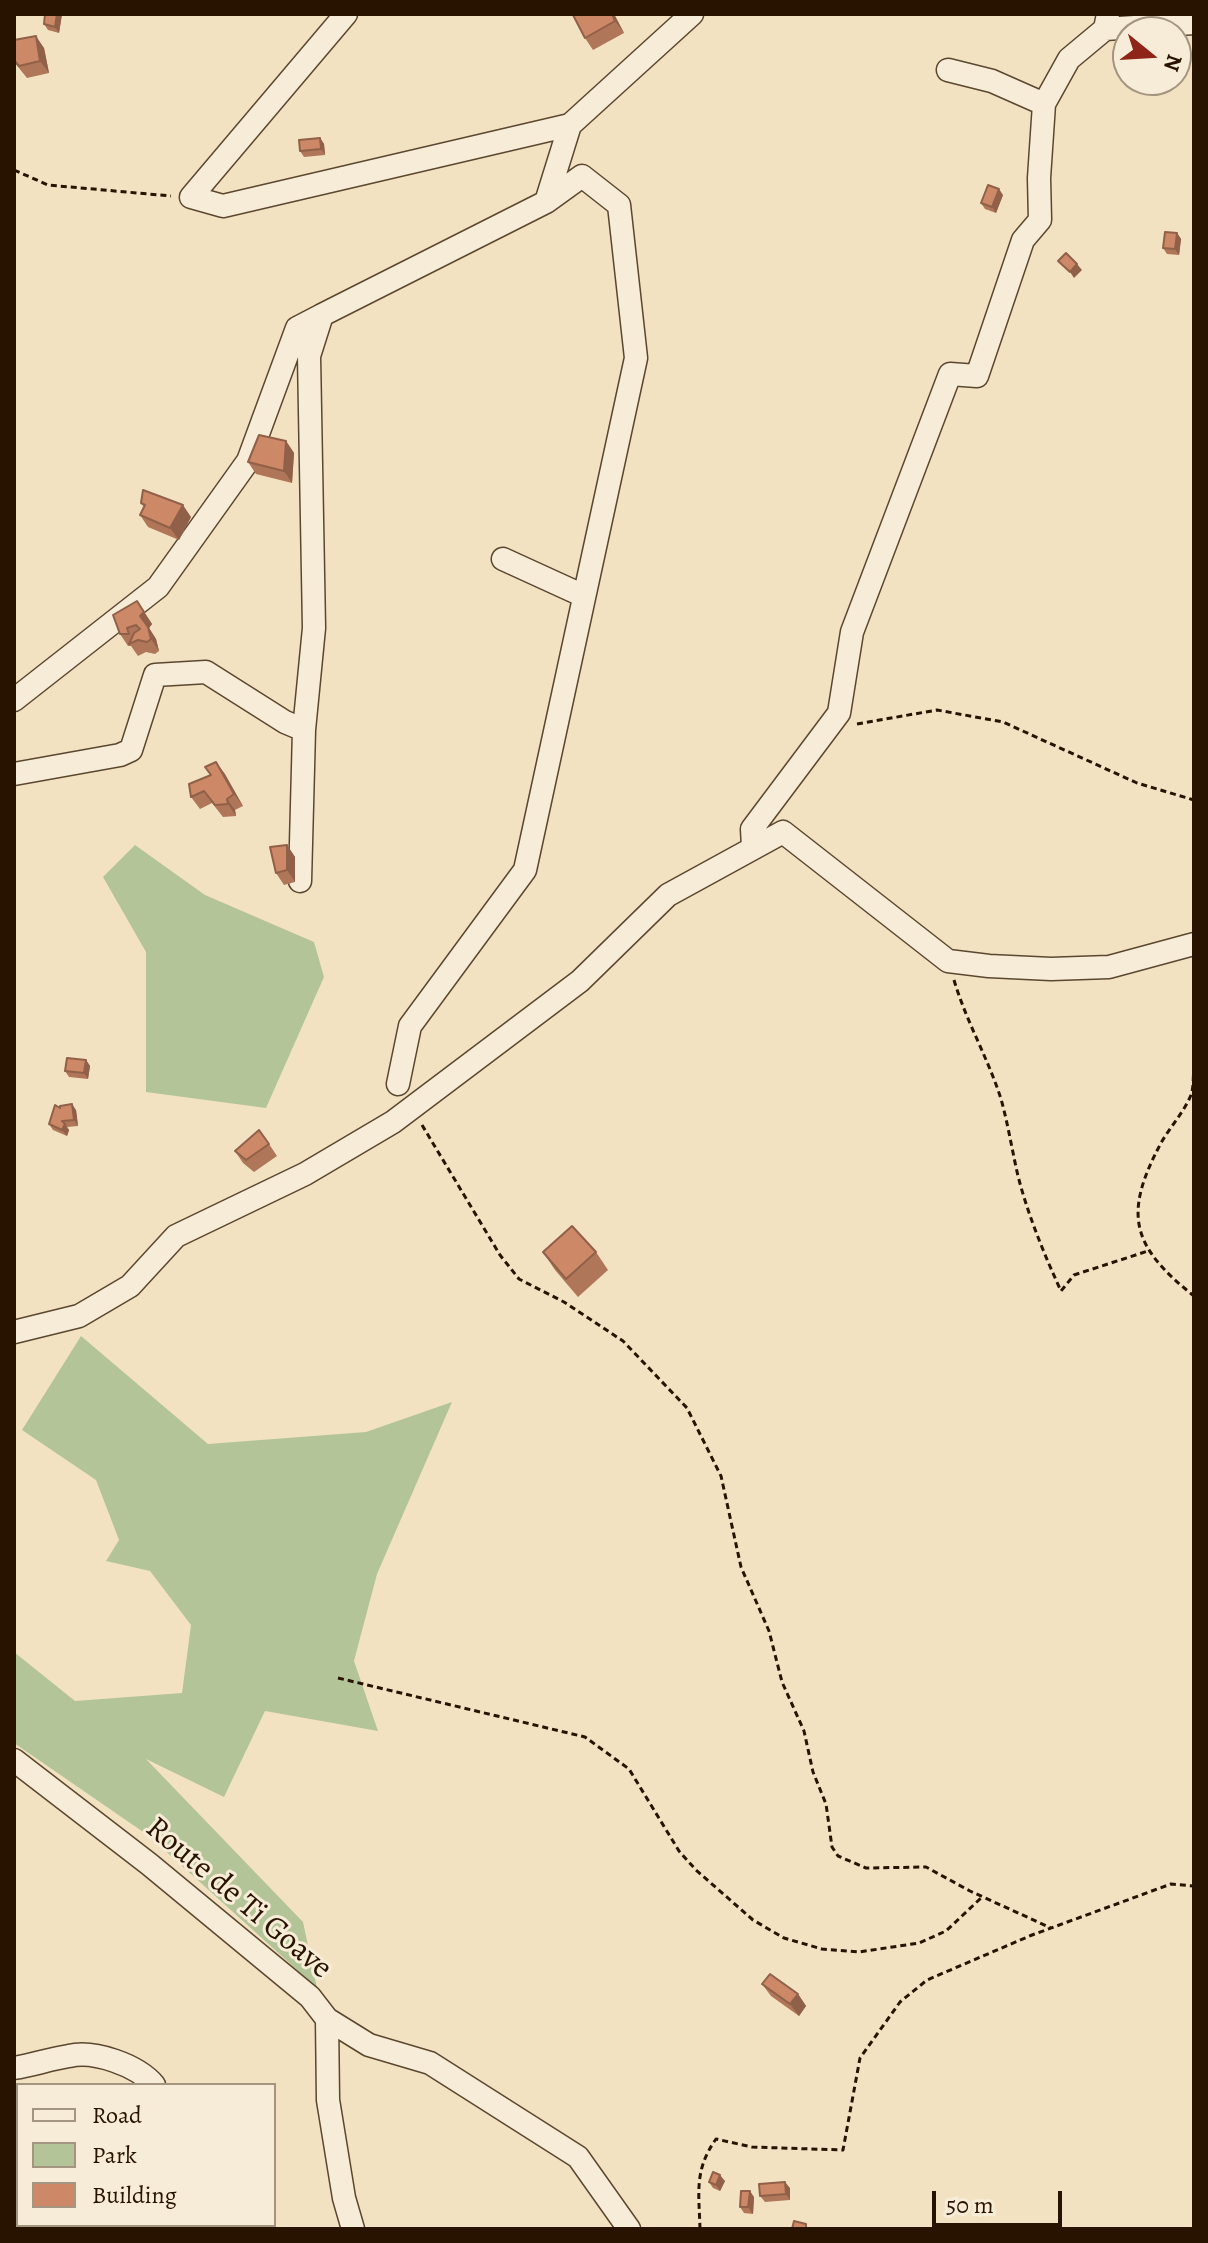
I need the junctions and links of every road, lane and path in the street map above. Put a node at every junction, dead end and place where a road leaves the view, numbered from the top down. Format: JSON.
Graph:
{"nodes":[{"id":1,"x":346,"y":14,"type":"edge"},
{"id":2,"x":692,"y":14,"type":"edge"},
{"id":3,"x":1107,"y":22,"type":"edge"},
{"id":4,"x":1194,"y":23,"type":"edge"},
{"id":5,"x":948,"y":70,"type":"dead end"},
{"id":6,"x":1044,"y":104,"type":"junction"},
{"id":7,"x":570,"y":125,"type":"junction"},
{"id":8,"x":14,"y":170,"type":"edge"},
{"id":9,"x":191,"y":197,"type":"junction"},
{"id":10,"x":546,"y":202,"type":"junction"},
{"id":11,"x":322,"y":315,"type":"junction"},
{"id":12,"x":503,"y":559,"type":"dead end"},
{"id":13,"x":584,"y":596,"type":"junction"},
{"id":14,"x":14,"y":700,"type":"edge"},
{"id":15,"x":857,"y":724,"type":"dead end"},
{"id":16,"x":304,"y":730,"type":"junction"},
{"id":17,"x":14,"y":774,"type":"edge"},
{"id":18,"x":1194,"y":800,"type":"edge"},
{"id":19,"x":753,"y":847,"type":"junction"},
{"id":20,"x":300,"y":881,"type":"dead end"},
{"id":21,"x":1194,"y":944,"type":"edge"},
{"id":22,"x":948,"y":961,"type":"junction"},
{"id":23,"x":1194,"y":1065,"type":"edge"},
{"id":24,"x":398,"y":1084,"type":"dead end"},
{"id":25,"x":411,"y":1108,"type":"junction"},
{"id":26,"x":1148,"y":1251,"type":"junction"},
{"id":27,"x":1194,"y":1296,"type":"edge"},
{"id":28,"x":14,"y":1332,"type":"edge"},
{"id":29,"x":338,"y":1678,"type":"dead end"},
{"id":30,"x":14,"y":1760,"type":"edge"},
{"id":31,"x":1194,"y":1886,"type":"edge"},
{"id":32,"x":982,"y":1897,"type":"junction"},
{"id":33,"x":1051,"y":1928,"type":"junction"},
{"id":34,"x":327,"y":2019,"type":"junction"},
{"id":35,"x":14,"y":2068,"type":"edge"},
{"id":36,"x":152,"y":2083,"type":"edge"},
{"id":37,"x":353,"y":2229,"type":"edge"},
{"id":38,"x":629,"y":2229,"type":"edge"},
{"id":39,"x":700,"y":2229,"type":"edge"}],
"edges":[{"from":1,"to":9,"type":"street"},
{"from":2,"to":7,"type":"street"},
{"from":3,"to":4,"type":"street"},
{"from":3,"to":6,"type":"street"},
{"from":5,"to":6,"type":"street"},
{"from":6,"to":19,"type":"street"},
{"from":7,"to":9,"type":"street"},
{"from":7,"to":10,"type":"street"},
{"from":8,"to":9,"type":"path"},
{"from":10,"to":11,"type":"street"},
{"from":10,"to":13,"type":"street"},
{"from":11,"to":14,"type":"street"},
{"from":11,"to":16,"type":"street"},
{"from":12,"to":13,"type":"street"},
{"from":13,"to":24,"type":"street"},
{"from":15,"to":18,"type":"path"},
{"from":16,"to":17,"type":"street"},
{"from":16,"to":20,"type":"street"},
{"from":19,"to":22,"type":"street"},
{"from":19,"to":25,"type":"street"},
{"from":21,"to":22,"type":"street"},
{"from":22,"to":26,"type":"path"},
{"from":23,"to":26,"type":"path"},
{"from":25,"to":28,"type":"street"},
{"from":25,"to":32,"type":"path"},
{"from":26,"to":27,"type":"path"},
{"from":29,"to":32,"type":"path"},
{"from":30,"to":34,"type":"street","name":"Route de Ti Goave"},
{"from":31,"to":33,"type":"path"},
{"from":32,"to":33,"type":"path"},
{"from":33,"to":39,"type":"path"},
{"from":34,"to":37,"type":"street","name":"Route de Ti Goave"},
{"from":34,"to":38,"type":"street"},
{"from":35,"to":36,"type":"street"}]}
